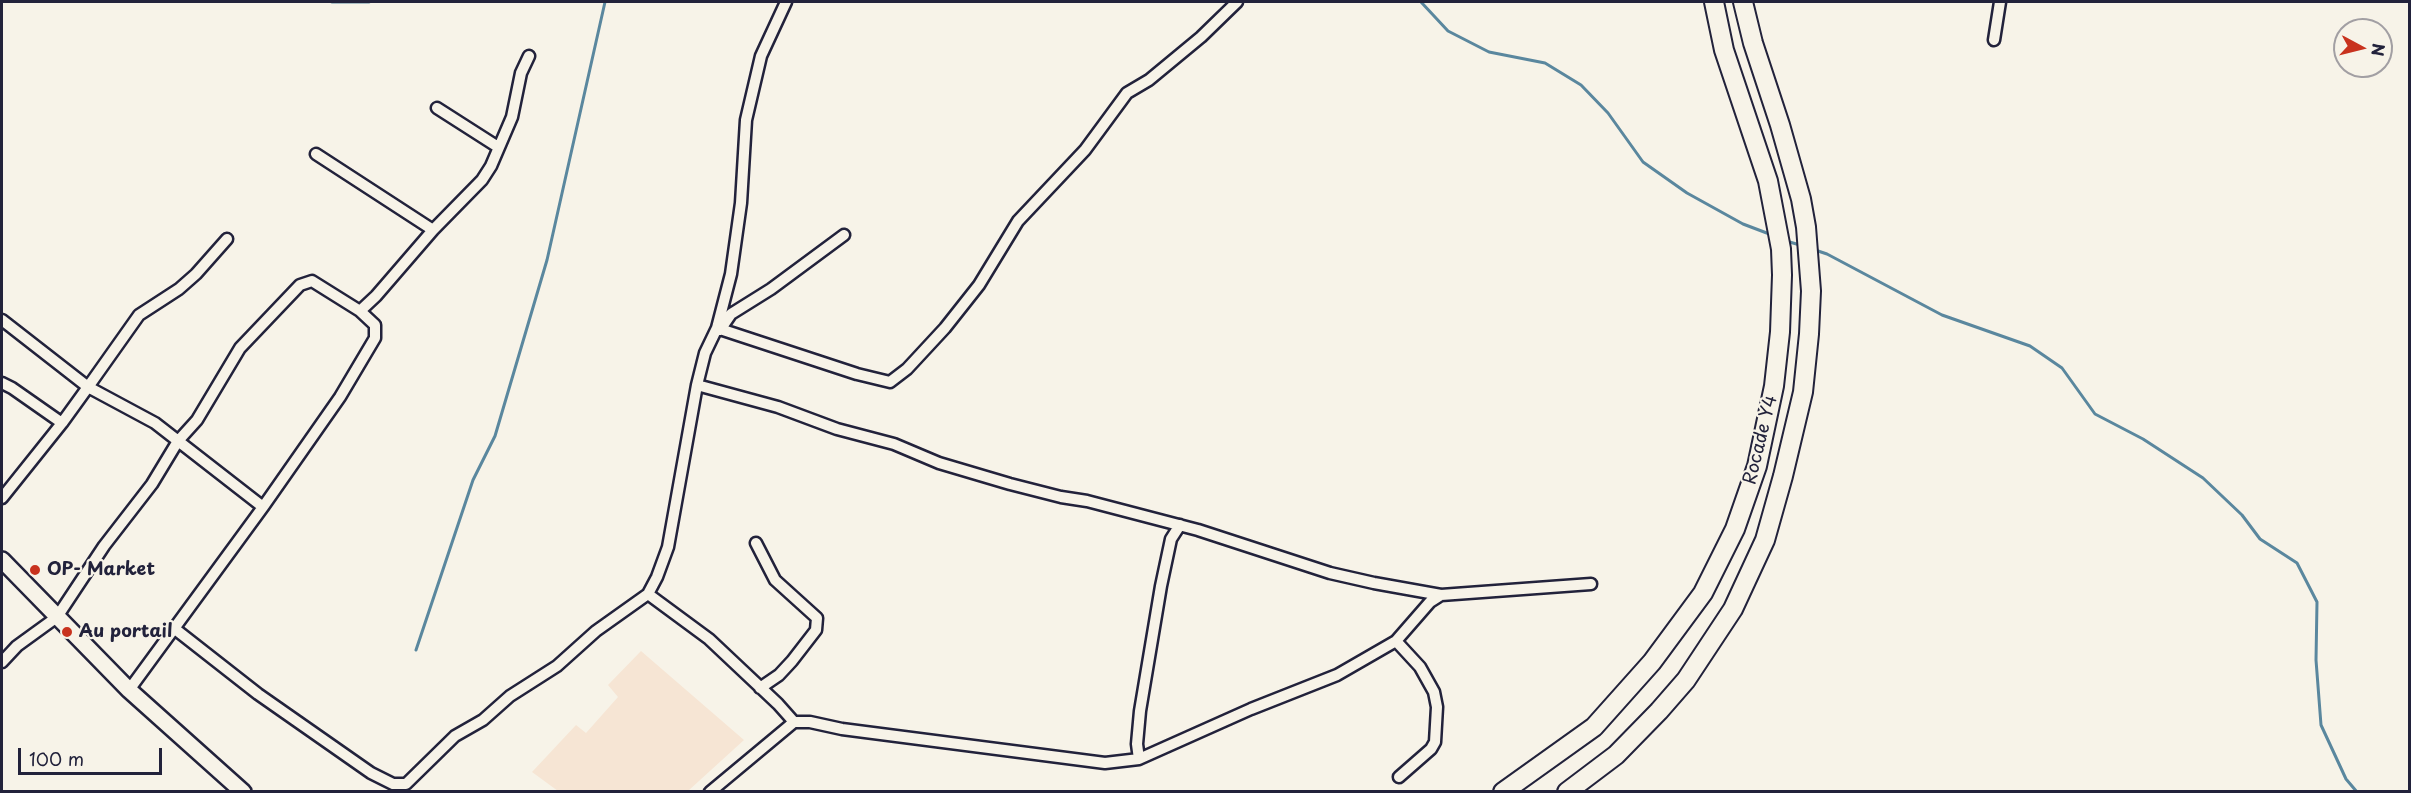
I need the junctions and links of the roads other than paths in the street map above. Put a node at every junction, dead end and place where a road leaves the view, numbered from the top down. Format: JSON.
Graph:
{"nodes":[{"id":1,"x":786,"y":2,"type":"edge"},
{"id":2,"x":1237,"y":2,"type":"edge"},
{"id":3,"x":1714,"y":2,"type":"edge"},
{"id":4,"x":1743,"y":2,"type":"edge"},
{"id":5,"x":2000,"y":2,"type":"edge"},
{"id":6,"x":1994,"y":40,"type":"dead end"},
{"id":7,"x":529,"y":56,"type":"dead end"},
{"id":8,"x":437,"y":108,"type":"dead end"},
{"id":9,"x":498,"y":147,"type":"junction"},
{"id":10,"x":316,"y":153,"type":"dead end"},
{"id":11,"x":433,"y":230,"type":"junction"},
{"id":12,"x":844,"y":235,"type":"dead end"},
{"id":13,"x":227,"y":238,"type":"dead end"},
{"id":14,"x":360,"y":311,"type":"junction"},
{"id":15,"x":2,"y":320,"type":"edge"},
{"id":16,"x":718,"y":329,"type":"junction"},
{"id":17,"x":2,"y":383,"type":"edge"},
{"id":18,"x":697,"y":385,"type":"junction"},
{"id":19,"x":88,"y":387,"type":"junction"},
{"id":20,"x":62,"y":423,"type":"junction"},
{"id":21,"x":178,"y":441,"type":"junction"},
{"id":22,"x":2,"y":498,"type":"edge"},
{"id":23,"x":263,"y":507,"type":"junction"},
{"id":24,"x":1180,"y":525,"type":"junction"},
{"id":25,"x":756,"y":543,"type":"dead end"},
{"id":26,"x":2,"y":560,"type":"edge"},
{"id":27,"x":1591,"y":584,"type":"dead end"},
{"id":28,"x":648,"y":594,"type":"junction"},
{"id":29,"x":1441,"y":595,"type":"junction"},
{"id":30,"x":57,"y":617,"type":"junction"},
{"id":31,"x":175,"y":629,"type":"junction"},
{"id":32,"x":1396,"y":641,"type":"junction"},
{"id":33,"x":2,"y":662,"type":"edge"},
{"id":34,"x":760,"y":688,"type":"junction"},
{"id":35,"x":129,"y":690,"type":"junction"},
{"id":36,"x":794,"y":722,"type":"junction"},
{"id":37,"x":1138,"y":759,"type":"junction"},
{"id":38,"x":1399,"y":777,"type":"dead end"},
{"id":39,"x":243,"y":792,"type":"edge"},
{"id":40,"x":711,"y":792,"type":"edge"},
{"id":41,"x":1503,"y":792,"type":"edge"},
{"id":42,"x":1567,"y":792,"type":"edge"}],
"edges":[{"from":1,"to":16,"type":"street"},
{"from":2,"to":16,"type":"street"},
{"from":3,"to":41,"type":"highway","name":"Rocade Y4"},
{"from":4,"to":42,"type":"highway","name":"Rocade Y4"},
{"from":5,"to":6,"type":"street"},
{"from":7,"to":9,"type":"street"},
{"from":8,"to":9,"type":"street"},
{"from":9,"to":11,"type":"street"},
{"from":10,"to":11,"type":"street"},
{"from":11,"to":14,"type":"street"},
{"from":12,"to":16,"type":"street"},
{"from":13,"to":19,"type":"street"},
{"from":14,"to":21,"type":"street"},
{"from":14,"to":23,"type":"street"},
{"from":15,"to":19,"type":"street"},
{"from":16,"to":18,"type":"street"},
{"from":17,"to":20,"type":"street"},
{"from":18,"to":24,"type":"street"},
{"from":18,"to":28,"type":"street"},
{"from":19,"to":20,"type":"street"},
{"from":19,"to":21,"type":"street"},
{"from":20,"to":22,"type":"street"},
{"from":21,"to":23,"type":"street"},
{"from":21,"to":30,"type":"street"},
{"from":23,"to":31,"type":"street"},
{"from":24,"to":29,"type":"street"},
{"from":24,"to":37,"type":"street"},
{"from":25,"to":34,"type":"street"},
{"from":26,"to":30,"type":"main road"},
{"from":27,"to":29,"type":"street"},
{"from":28,"to":31,"type":"street"},
{"from":28,"to":34,"type":"street"},
{"from":29,"to":32,"type":"street"},
{"from":30,"to":33,"type":"street"},
{"from":30,"to":35,"type":"main road"},
{"from":31,"to":35,"type":"street"},
{"from":32,"to":37,"type":"street"},
{"from":32,"to":38,"type":"street"},
{"from":34,"to":36,"type":"street"},
{"from":35,"to":39,"type":"main road"},
{"from":36,"to":37,"type":"street"},
{"from":36,"to":40,"type":"street"}]}
